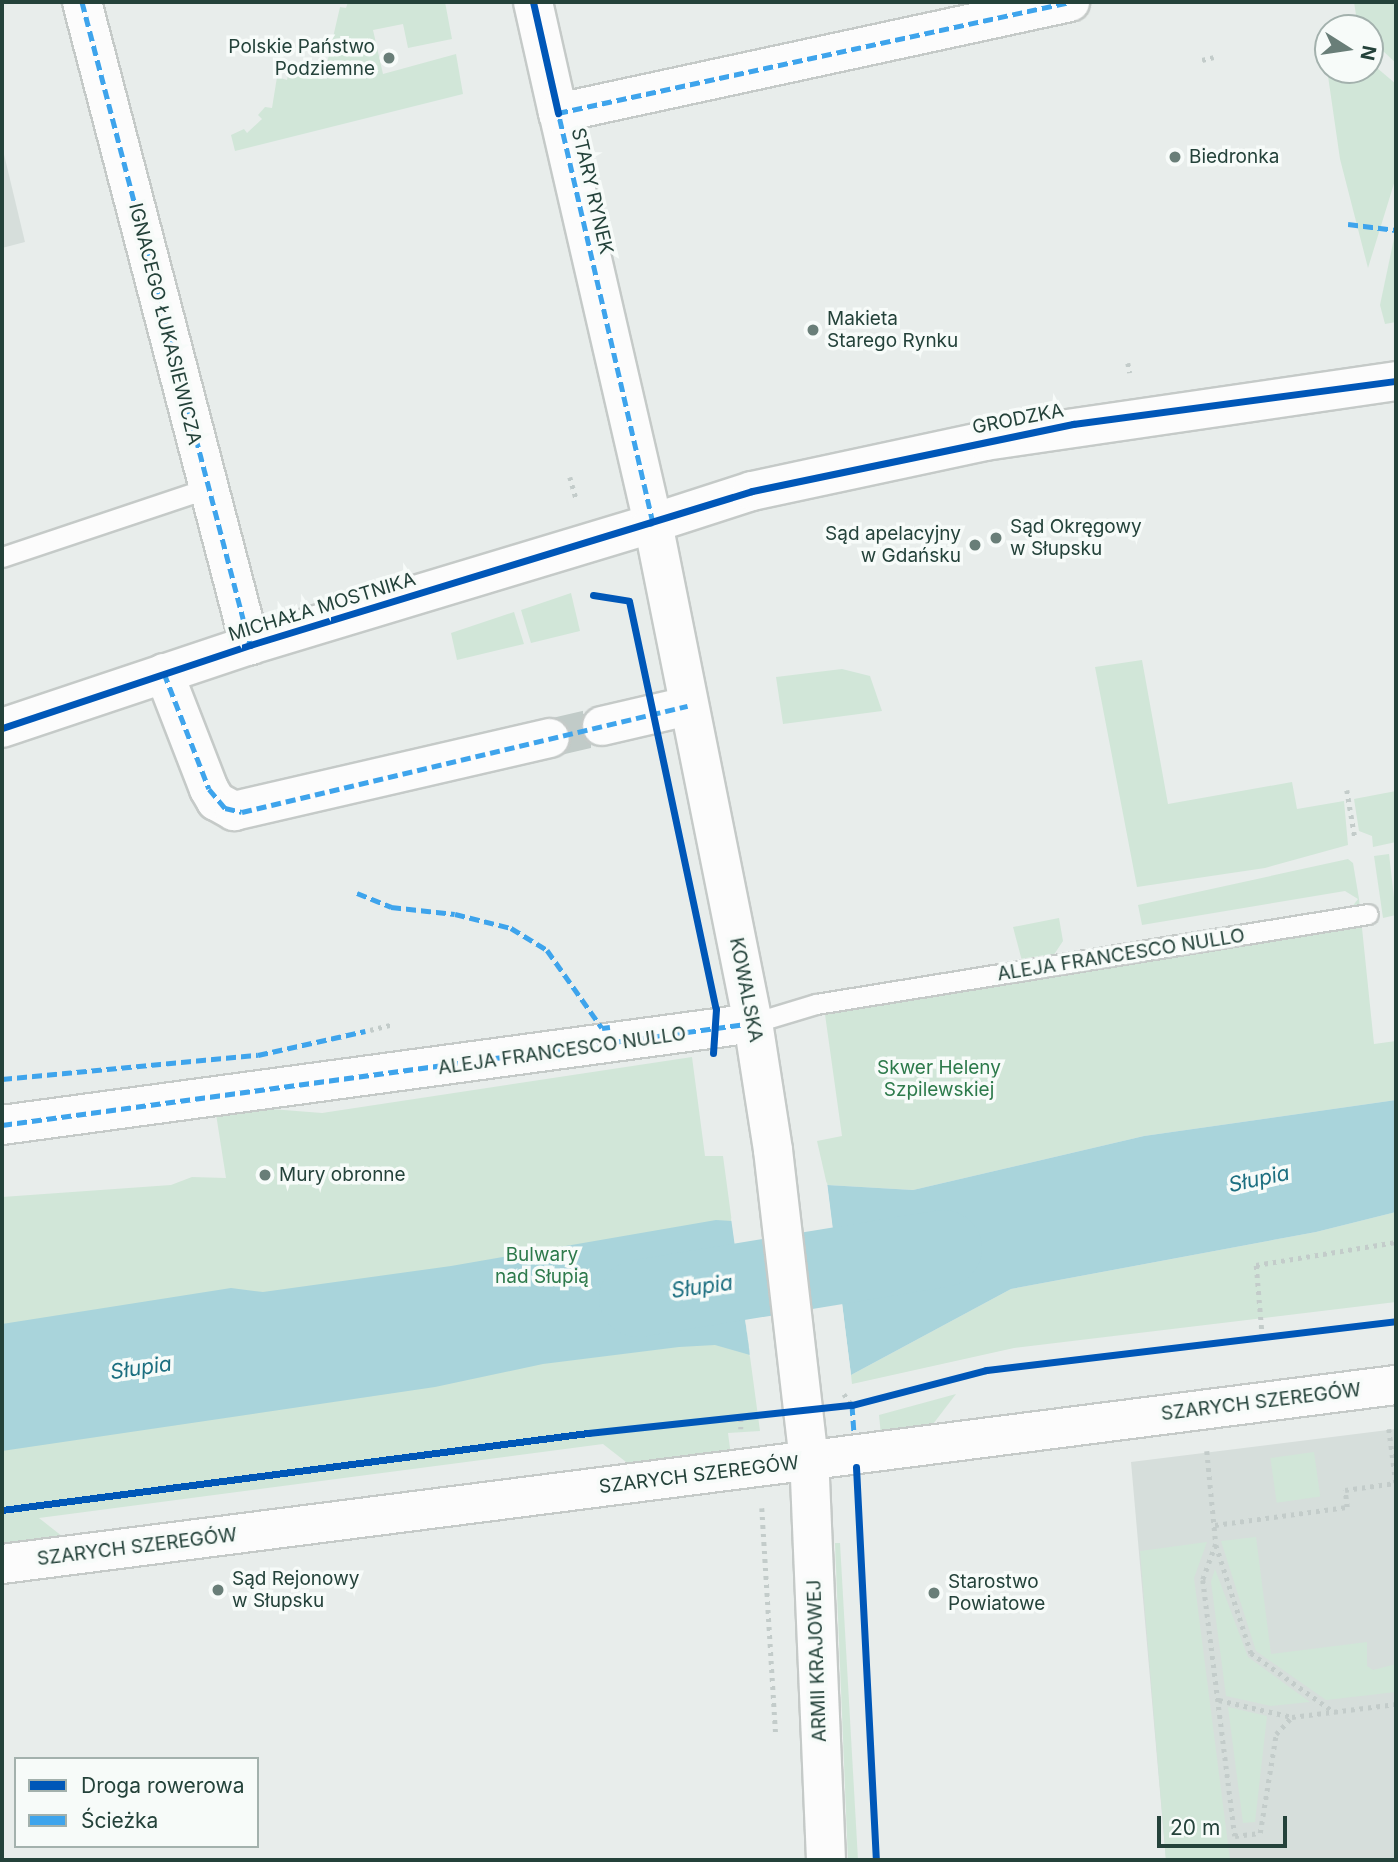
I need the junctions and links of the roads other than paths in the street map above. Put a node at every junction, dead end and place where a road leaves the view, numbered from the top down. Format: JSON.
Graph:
{"nodes":[{"id":1,"x":82,"y":2,"type":"edge"},
{"id":2,"x":533,"y":2,"type":"edge"},
{"id":3,"x":1070,"y":2,"type":"edge"},
{"id":4,"x":558,"y":113,"type":"junction"},
{"id":5,"x":1396,"y":381,"type":"edge"},
{"id":6,"x":208,"y":488,"type":"junction"},
{"id":7,"x":653,"y":523,"type":"junction"},
{"id":8,"x":2,"y":557,"type":"edge"},
{"id":9,"x":250,"y":645,"type":"junction"},
{"id":10,"x":163,"y":673,"type":"junction"},
{"id":11,"x":688,"y":706,"type":"junction"},
{"id":12,"x":601,"y":726,"type":"tunnel mouth"},
{"id":13,"x":2,"y":728,"type":"edge"},
{"id":14,"x":550,"y":738,"type":"tunnel mouth"},
{"id":15,"x":1368,"y":914,"type":"dead end"},
{"id":16,"x":753,"y":1023,"type":"junction"},
{"id":17,"x":2,"y":1125,"type":"edge"},
{"id":18,"x":1396,"y":1385,"type":"edge"},
{"id":19,"x":809,"y":1461,"type":"junction"},
{"id":20,"x":2,"y":1564,"type":"edge"},
{"id":21,"x":826,"y":1860,"type":"edge"}],
"edges":[{"from":1,"to":6,"type":"street","name":"IGNACEGO ŁUKASIEWICZA"},
{"from":2,"to":4,"type":"street"},
{"from":3,"to":4,"type":"street","name":"STARY RYNEK"},
{"from":4,"to":7,"type":"street","name":"STARY RYNEK"},
{"from":5,"to":7,"type":"street","name":"GRODZKA"},
{"from":6,"to":8,"type":"lane"},
{"from":6,"to":9,"type":"street","name":"IGNACEGO ŁUKASIEWICZA"},
{"from":7,"to":9,"type":"street","name":"MICHAŁA MOSTNIKA"},
{"from":7,"to":11,"type":"street","name":"KOWALSKA"},
{"from":9,"to":10,"type":"street","name":"MICHAŁA MOSTNIKA"},
{"from":10,"to":13,"type":"street","name":"MICHAŁA MOSTNIKA"},
{"from":10,"to":14,"type":"street"},
{"from":11,"to":12,"type":"street"},
{"from":11,"to":16,"type":"street","name":"KOWALSKA"},
{"from":15,"to":16,"type":"lane","name":"ALEJA FRANCESCO NULLO"},
{"from":16,"to":17,"type":"street","name":"ALEJA FRANCESCO NULLO"},
{"from":16,"to":19,"type":"street","name":"KOWALSKA"},
{"from":18,"to":19,"type":"street","name":"SZARYCH SZEREGÓW"},
{"from":19,"to":20,"type":"street","name":"SZARYCH SZEREGÓW"},
{"from":19,"to":21,"type":"street","name":"ARMII KRAJOWEJ"}]}
